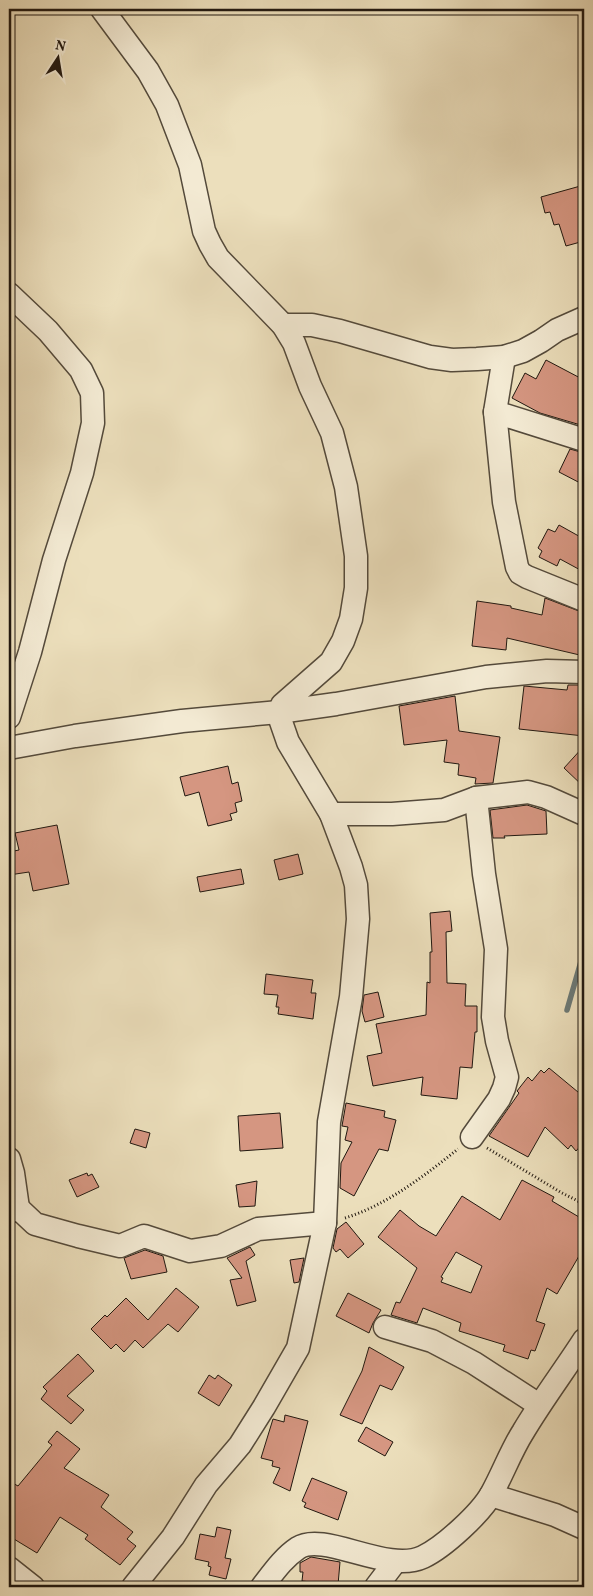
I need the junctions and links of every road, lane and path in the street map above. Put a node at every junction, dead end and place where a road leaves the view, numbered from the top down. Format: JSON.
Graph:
{"nodes":[{"id":1,"x":102,"y":9,"type":"edge"},
{"id":2,"x":9,"y":294,"type":"edge"},
{"id":3,"x":584,"y":318,"type":"edge"},
{"id":4,"x":283,"y":325,"type":"junction"},
{"id":5,"x":504,"y":357,"type":"junction"},
{"id":6,"x":495,"y":412,"type":"junction"},
{"id":7,"x":584,"y":440,"type":"edge"},
{"id":8,"x":584,"y":600,"type":"edge"},
{"id":9,"x":584,"y":672,"type":"edge"},
{"id":10,"x":279,"y":712,"type":"junction"},
{"id":11,"x":9,"y":717,"type":"edge"},
{"id":12,"x":9,"y":748,"type":"edge"},
{"id":13,"x":476,"y":798,"type":"junction"},
{"id":14,"x":331,"y":814,"type":"junction"},
{"id":15,"x":584,"y":814,"type":"edge"},
{"id":16,"x":472,"y":1137,"type":"junction"},
{"id":17,"x":9,"y":1159,"type":"edge"},
{"id":18,"x":584,"y":1204,"type":"edge"},
{"id":19,"x":13,"y":1210,"type":"edge"},
{"id":20,"x":325,"y":1224,"type":"junction"},
{"id":21,"x":385,"y":1327,"type":"dead end"},
{"id":22,"x":584,"y":1340,"type":"edge"},
{"id":23,"x":540,"y":1405,"type":"junction"},
{"id":24,"x":491,"y":1495,"type":"junction"},
{"id":25,"x":584,"y":1528,"type":"edge"},
{"id":26,"x":395,"y":1562,"type":"junction"},
{"id":27,"x":9,"y":1568,"type":"edge"},
{"id":28,"x":33,"y":1587,"type":"edge"},
{"id":29,"x":133,"y":1587,"type":"edge"},
{"id":30,"x":262,"y":1587,"type":"edge"},
{"id":31,"x":376,"y":1587,"type":"edge"}],
"edges":[{"from":1,"to":4,"type":"street"},
{"from":2,"to":11,"type":"street"},
{"from":3,"to":5,"type":"street"},
{"from":4,"to":5,"type":"street"},
{"from":4,"to":10,"type":"street"},
{"from":5,"to":6,"type":"street"},
{"from":6,"to":7,"type":"street"},
{"from":6,"to":8,"type":"street"},
{"from":9,"to":10,"type":"street"},
{"from":10,"to":12,"type":"street"},
{"from":10,"to":14,"type":"street"},
{"from":13,"to":14,"type":"street"},
{"from":13,"to":15,"type":"street"},
{"from":13,"to":16,"type":"street"},
{"from":14,"to":20,"type":"street"},
{"from":16,"to":18,"type":"path"},
{"from":16,"to":20,"type":"path"},
{"from":17,"to":19,"type":"street"},
{"from":19,"to":20,"type":"street"},
{"from":20,"to":29,"type":"street"},
{"from":21,"to":23,"type":"street"},
{"from":22,"to":23,"type":"street"},
{"from":23,"to":24,"type":"street"},
{"from":24,"to":25,"type":"street"},
{"from":24,"to":26,"type":"street"},
{"from":26,"to":30,"type":"street"},
{"from":26,"to":31,"type":"street"},
{"from":27,"to":28,"type":"street"}]}
